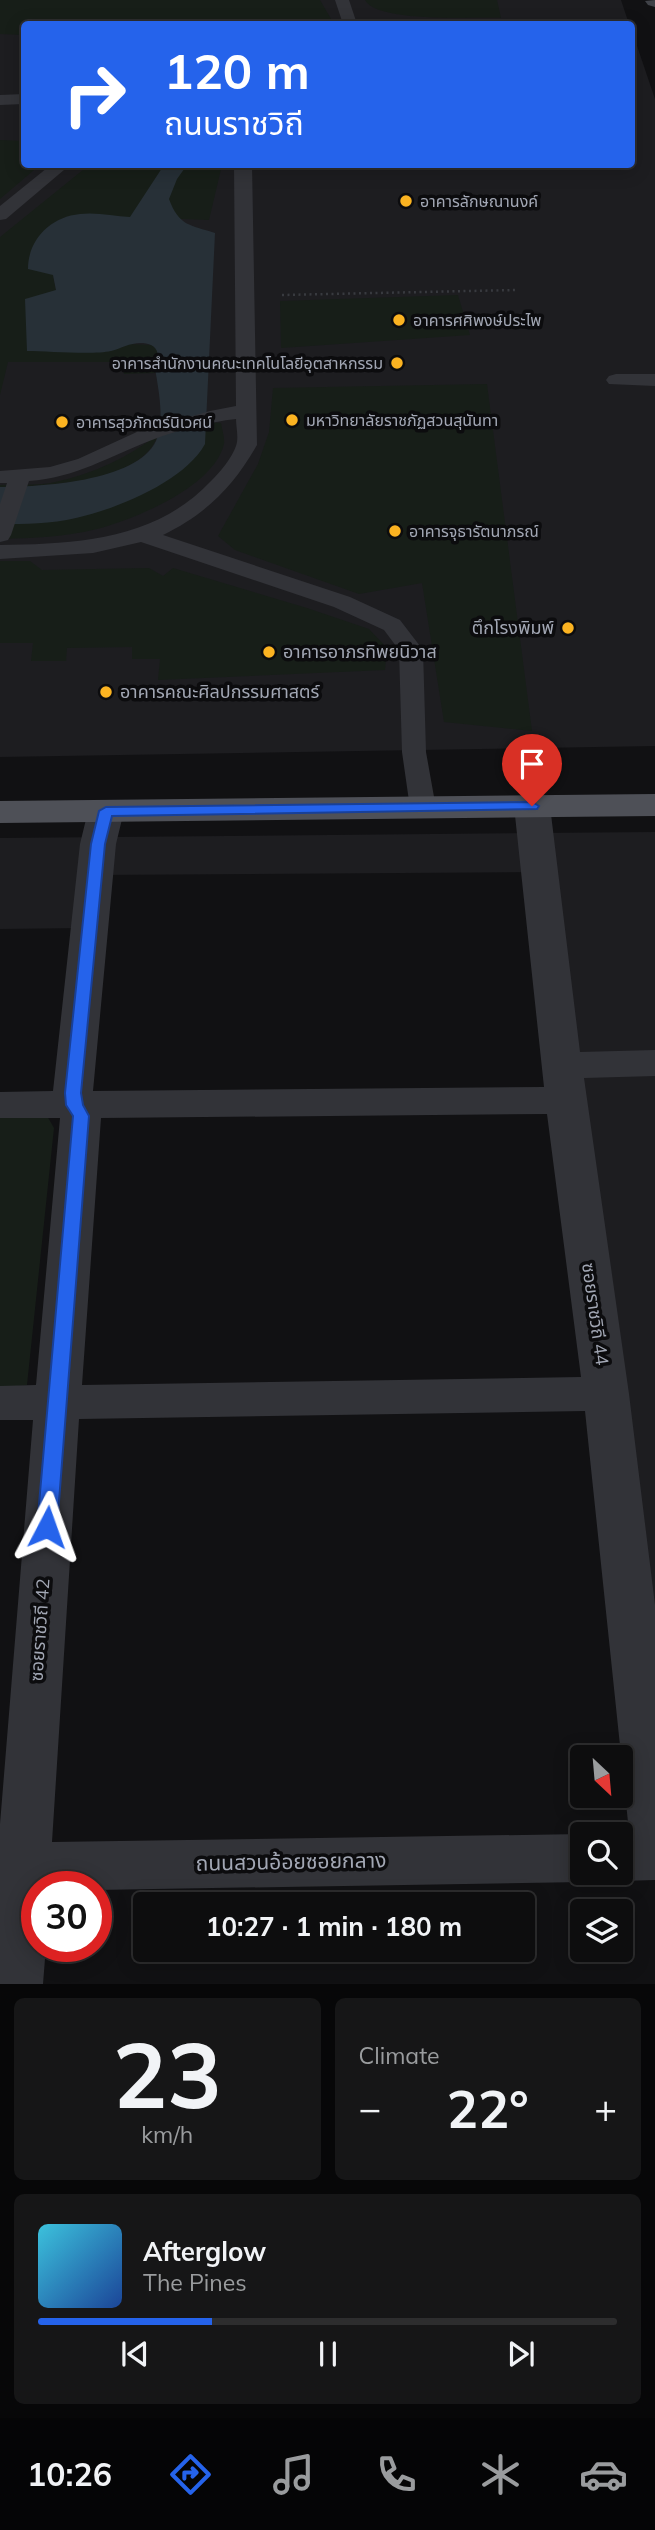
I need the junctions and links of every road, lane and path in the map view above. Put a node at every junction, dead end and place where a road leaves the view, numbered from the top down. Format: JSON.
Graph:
{"nodes":[{"id":1,"x":342,"y":0,"type":"edge"},
{"id":2,"x":349,"y":21,"type":"edge"},
{"id":3,"x":21,"y":99,"type":"edge"},
{"id":4,"x":0,"y":100,"type":"edge"},
{"id":5,"x":58,"y":168,"type":"edge"},
{"id":6,"x":243,"y":168,"type":"edge"},
{"id":7,"x":0,"y":215,"type":"edge"},
{"id":8,"x":516,"y":290,"type":"dead end"},
{"id":9,"x":244,"y":296,"type":"junction"},
{"id":10,"x":616,"y":380,"type":"dead end"},
{"id":11,"x":655,"y":380,"type":"edge"},
{"id":12,"x":247,"y":411,"type":"junction"},
{"id":13,"x":12,"y":479,"type":"edge"},
{"id":14,"x":1,"y":532,"type":"edge"},
{"id":15,"x":142,"y":536,"type":"junction"},
{"id":16,"x":0,"y":552,"type":"edge"},
{"id":17,"x":655,"y":805,"type":"edge"},
{"id":18,"x":532,"y":806,"type":"junction"},
{"id":19,"x":424,"y":808,"type":"junction"},
{"id":20,"x":106,"y":811,"type":"junction"},
{"id":21,"x":0,"y":813,"type":"edge"},
{"id":22,"x":655,"y":1063,"type":"edge"},
{"id":23,"x":565,"y":1083,"type":"junction"},
{"id":24,"x":0,"y":1105,"type":"edge"},
{"id":25,"x":74,"y":1105,"type":"junction"},
{"id":26,"x":606,"y":1394,"type":"junction"},
{"id":27,"x":0,"y":1403,"type":"edge"},
{"id":28,"x":57,"y":1403,"type":"junction"},
{"id":29,"x":655,"y":1822,"type":"edge"},
{"id":30,"x":655,"y":1856,"type":"edge"},
{"id":31,"x":570,"y":1857,"type":"edge"},
{"id":32,"x":633,"y":1857,"type":"edge"},
{"id":33,"x":13,"y":1867,"type":"edge"},
{"id":34,"x":15,"y":1984,"type":"edge"}],
"edges":[{"from":1,"to":2,"type":"lane"},
{"from":3,"to":4,"type":"lane"},
{"from":5,"to":7,"type":"lane"},
{"from":6,"to":9,"type":"lane"},
{"from":8,"to":9,"type":"path"},
{"from":9,"to":12,"type":"lane"},
{"from":10,"to":11,"type":"lane"},
{"from":12,"to":13,"type":"lane"},
{"from":12,"to":15,"type":"lane"},
{"from":13,"to":14,"type":"lane"},
{"from":15,"to":16,"type":"lane"},
{"from":15,"to":19,"type":"lane"},
{"from":17,"to":18,"type":"main road"},
{"from":18,"to":19,"type":"main road"},
{"from":18,"to":23,"type":"street","name":"ซอยราชวิถี 44"},
{"from":19,"to":20,"type":"main road"},
{"from":20,"to":21,"type":"main road"},
{"from":20,"to":25,"type":"street","name":"ซอยราชวิถี 42"},
{"from":22,"to":23,"type":"street"},
{"from":23,"to":25,"type":"street"},
{"from":23,"to":26,"type":"street","name":"ซอยราชวิถี 44"},
{"from":24,"to":25,"type":"street"},
{"from":25,"to":28,"type":"street","name":"ซอยราชวิถี 42"},
{"from":26,"to":28,"type":"street"},
{"from":26,"to":29,"type":"street","name":"ซอยราชวิถี 44"},
{"from":27,"to":28,"type":"street"},
{"from":28,"to":33,"type":"street","name":"ซอยราชวิถี 42"},
{"from":30,"to":32,"type":"street"},
{"from":31,"to":33,"type":"street","name":"ถนนสวนอ้อยซอยกลาง"},
{"from":33,"to":34,"type":"street","name":"ซอยราชวิถี 42"}]}
